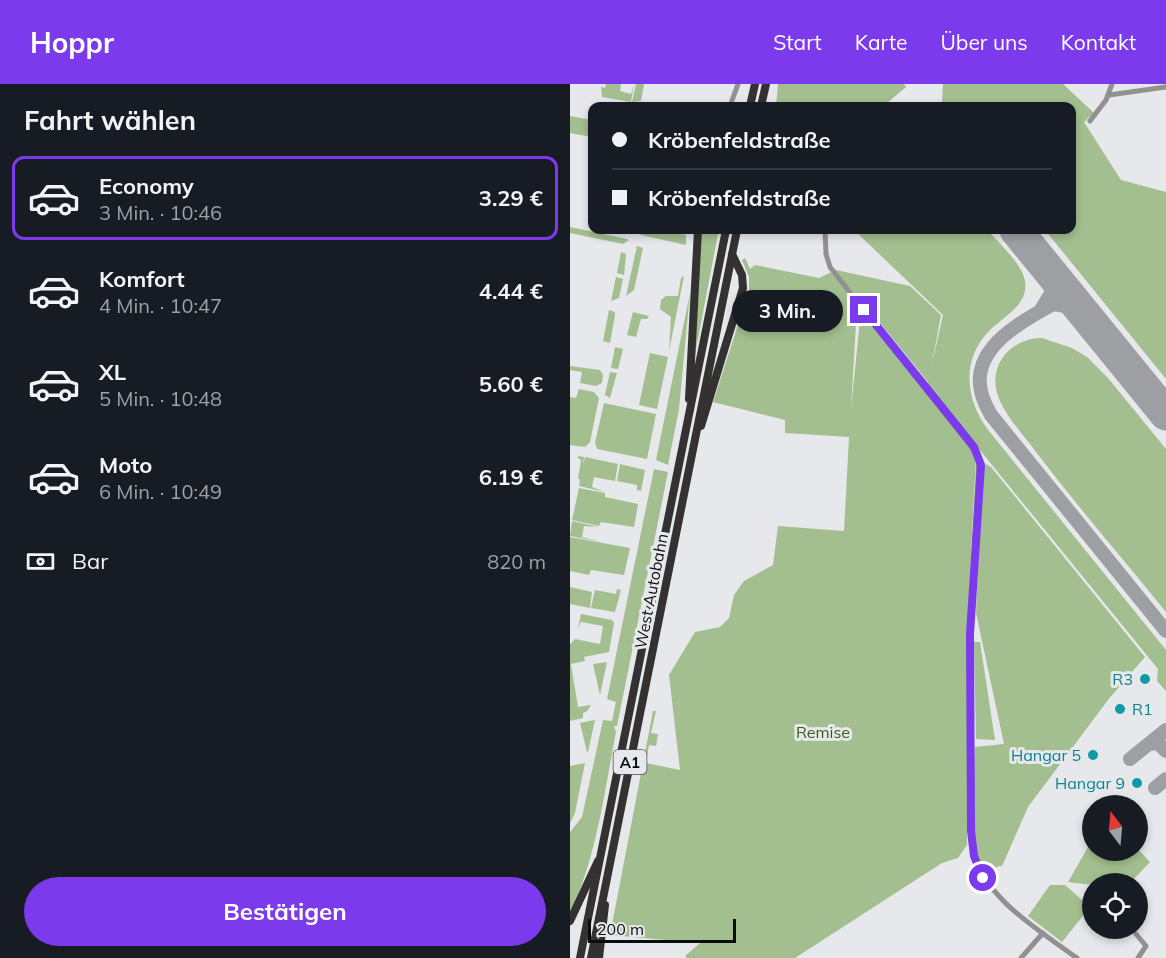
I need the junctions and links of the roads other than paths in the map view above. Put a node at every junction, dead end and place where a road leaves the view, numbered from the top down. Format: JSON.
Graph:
{"nodes":[{"id":1,"x":738,"y":84,"type":"edge"},
{"id":2,"x":755,"y":84,"type":"edge"},
{"id":3,"x":766,"y":84,"type":"edge"},
{"id":4,"x":1112,"y":84,"type":"edge"},
{"id":5,"x":1166,"y":87,"type":"edge"},
{"id":6,"x":1109,"y":95,"type":"junction"},
{"id":7,"x":731,"y":102,"type":"edge"},
{"id":8,"x":751,"y":102,"type":"edge"},
{"id":9,"x":762,"y":102,"type":"edge"},
{"id":10,"x":1090,"y":121,"type":"dead end"},
{"id":11,"x":698,"y":234,"type":"edge"},
{"id":12,"x":723,"y":234,"type":"edge"},
{"id":13,"x":724,"y":234,"type":"edge"},
{"id":14,"x":736,"y":234,"type":"edge"},
{"id":15,"x":825,"y":234,"type":"edge"},
{"id":16,"x":690,"y":409,"type":"junction"},
{"id":17,"x":696,"y":435,"type":"junction"},
{"id":18,"x":600,"y":857,"type":"junction"},
{"id":19,"x":603,"y":900,"type":"junction"},
{"id":20,"x":570,"y":920,"type":"edge"},
{"id":21,"x":1043,"y":933,"type":"junction"},
{"id":22,"x":1140,"y":939,"type":"edge"},
{"id":23,"x":580,"y":958,"type":"edge"},
{"id":24,"x":591,"y":958,"type":"edge"},
{"id":25,"x":599,"y":958,"type":"edge"},
{"id":26,"x":1022,"y":958,"type":"edge"},
{"id":27,"x":1077,"y":958,"type":"edge"},
{"id":28,"x":1138,"y":958,"type":"edge"}],
"edges":[{"from":1,"to":7,"type":"street"},
{"from":2,"to":8,"type":"highway"},
{"from":3,"to":9,"type":"highway"},
{"from":4,"to":6,"type":"street"},
{"from":5,"to":6,"type":"street"},
{"from":6,"to":10,"type":"street"},
{"from":11,"to":16,"type":"highway"},
{"from":12,"to":16,"type":"highway","name":"West Autobahn","number":"A1"},
{"from":13,"to":17,"type":"highway"},
{"from":14,"to":17,"type":"highway","name":"West Autobahn","number":"A1"},
{"from":15,"to":21,"type":"street"},
{"from":16,"to":18,"type":"highway","name":"West Autobahn","number":"A1"},
{"from":17,"to":19,"type":"highway","name":"West Autobahn","number":"A1"},
{"from":18,"to":20,"type":"highway"},
{"from":18,"to":23,"type":"highway","name":"West Autobahn","number":"A1"},
{"from":19,"to":24,"type":"highway","name":"West Autobahn","number":"A1"},
{"from":19,"to":25,"type":"highway"},
{"from":21,"to":26,"type":"street"},
{"from":21,"to":27,"type":"street"},
{"from":22,"to":28,"type":"street"}]}
